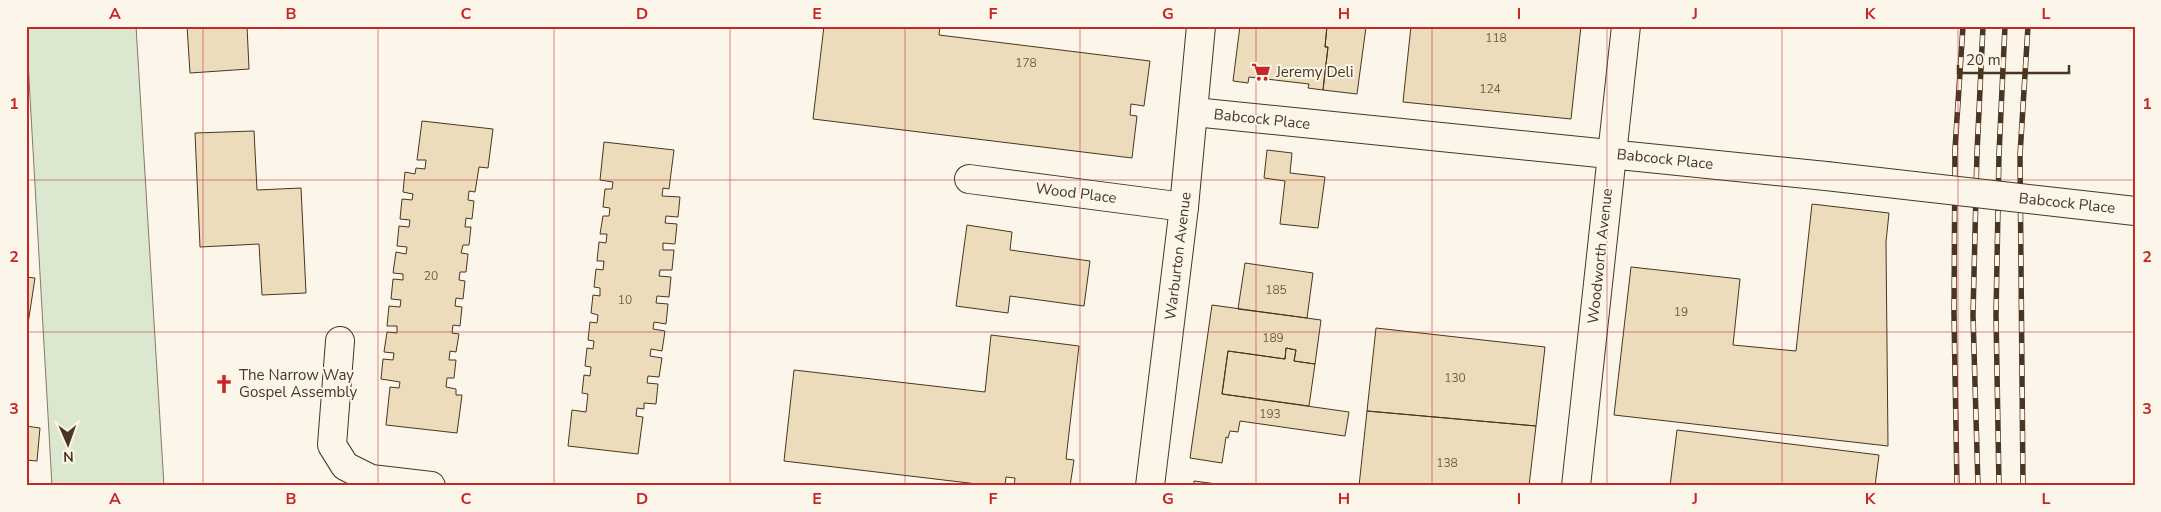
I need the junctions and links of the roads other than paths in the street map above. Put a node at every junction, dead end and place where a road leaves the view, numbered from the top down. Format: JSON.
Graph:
{"nodes":[{"id":1,"x":1201,"y":26,"type":"edge"},
{"id":2,"x":1626,"y":26,"type":"edge"},
{"id":3,"x":1194,"y":112,"type":"junction"},
{"id":4,"x":1610,"y":153,"type":"junction"},
{"id":5,"x":969,"y":179,"type":"dead end"},
{"id":6,"x":1184,"y":207,"type":"junction"},
{"id":7,"x":2135,"y":211,"type":"edge"},
{"id":8,"x":340,"y":342,"type":"dead end"},
{"id":9,"x":431,"y":486,"type":"edge"},
{"id":10,"x":1150,"y":486,"type":"edge"},
{"id":11,"x":1576,"y":486,"type":"edge"}],
"edges":[{"from":1,"to":3,"type":"street","name":"Warburton Avenue"},
{"from":2,"to":4,"type":"street","name":"Woodworth Avenue"},
{"from":3,"to":4,"type":"street","name":"Babcock Place"},
{"from":3,"to":6,"type":"street","name":"Warburton Avenue"},
{"from":4,"to":7,"type":"street","name":"Babcock Place","bridge":true},
{"from":4,"to":11,"type":"street","name":"Woodworth Avenue"},
{"from":5,"to":6,"type":"street","name":"Wood Place"},
{"from":6,"to":10,"type":"street","name":"Warburton Avenue"},
{"from":8,"to":9,"type":"street"}]}
